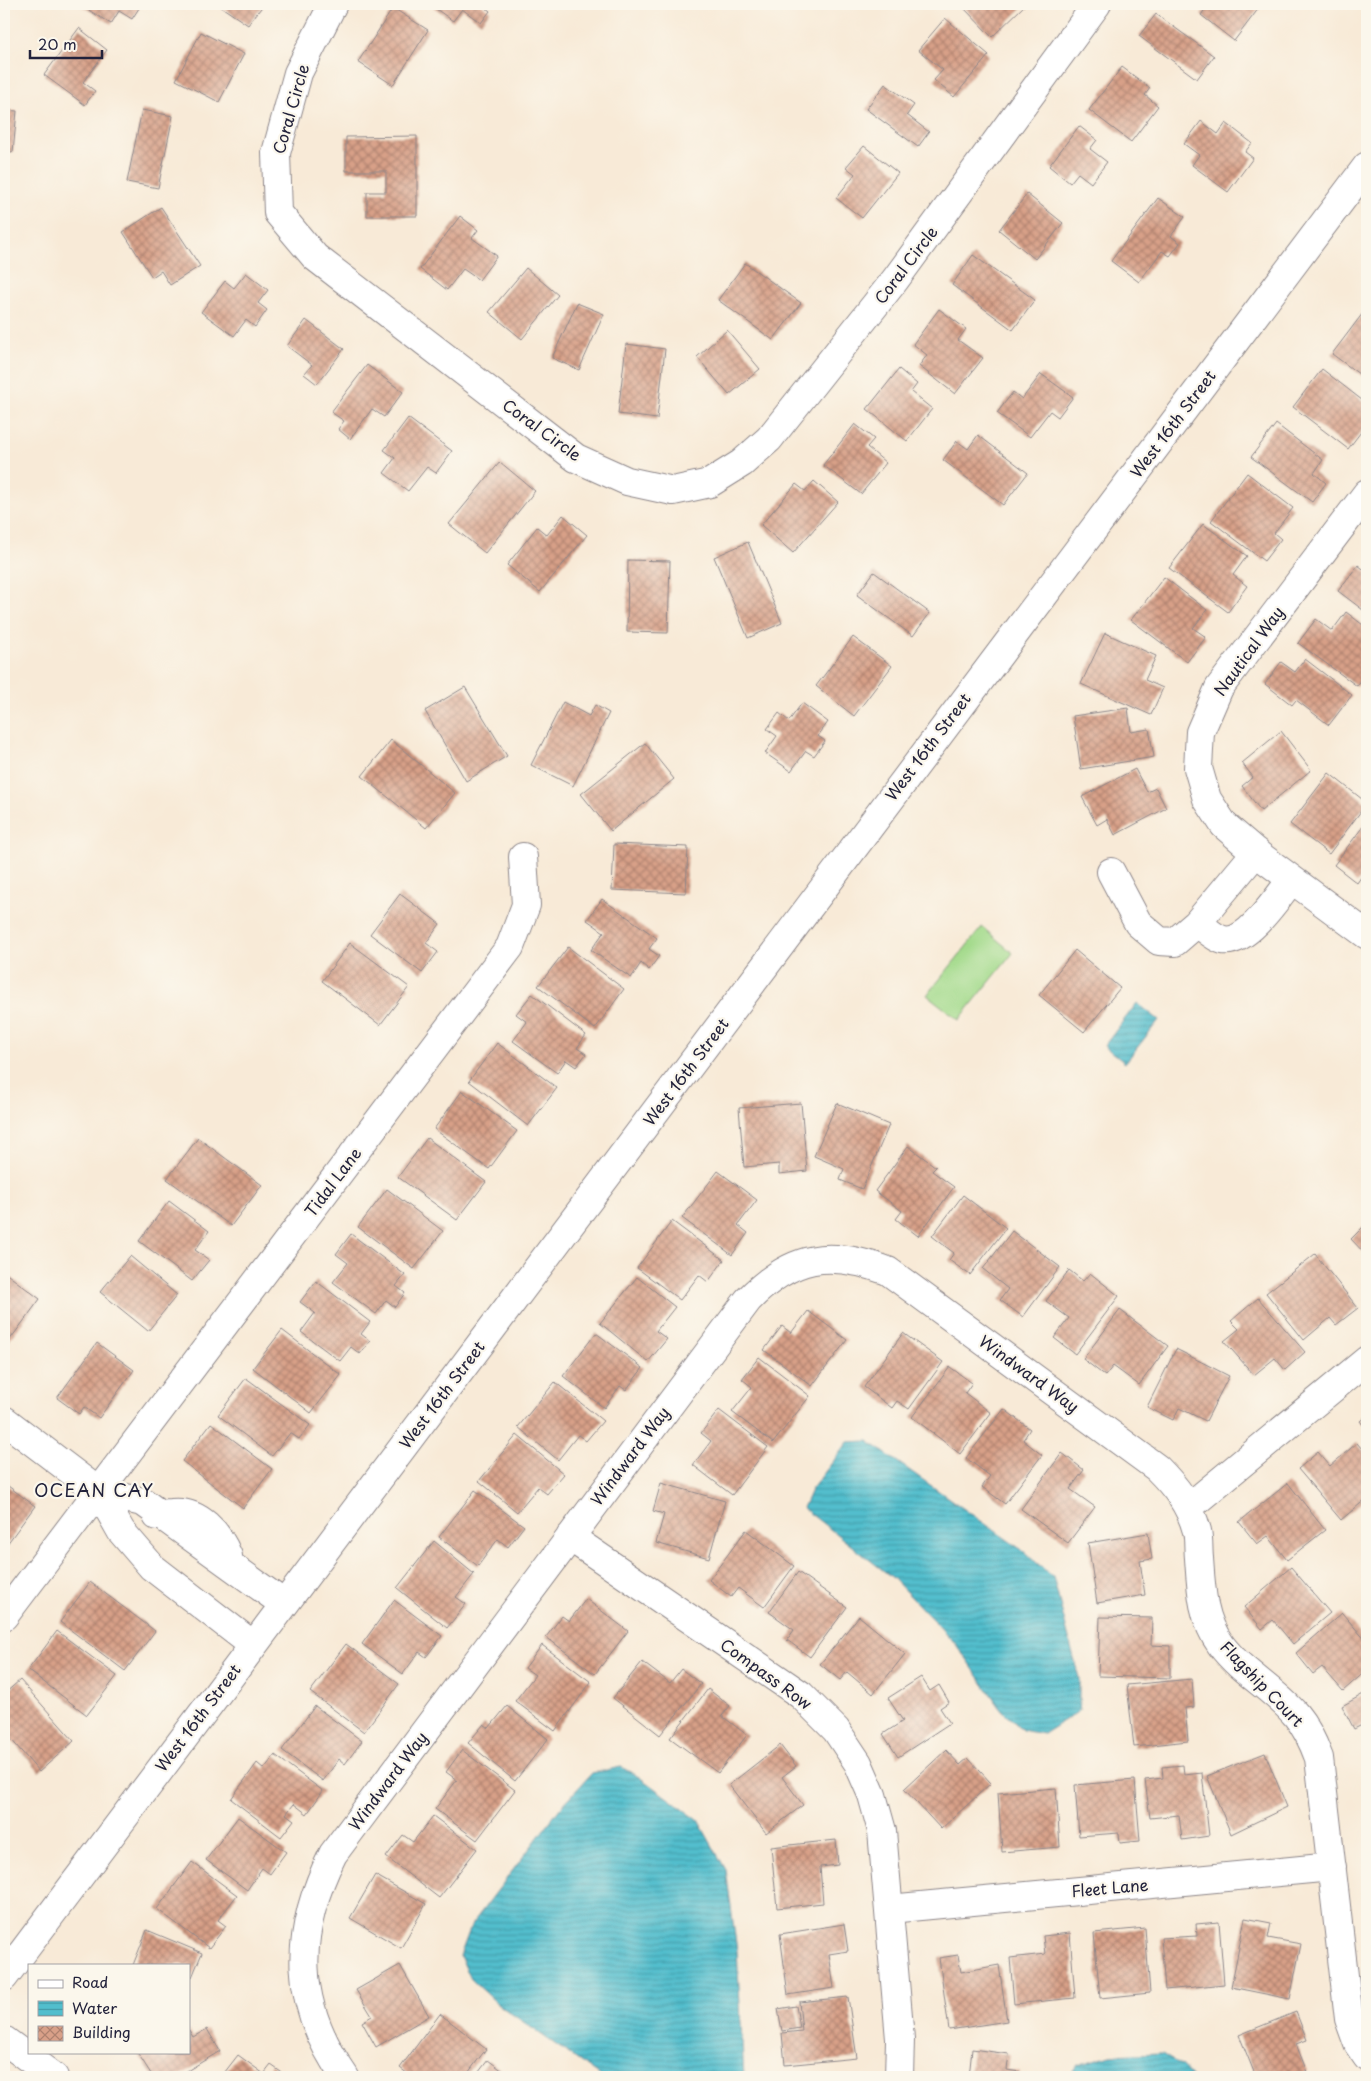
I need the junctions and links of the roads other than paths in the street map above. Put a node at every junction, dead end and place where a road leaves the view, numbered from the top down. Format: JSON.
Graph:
{"nodes":[{"id":1,"x":333,"y":4,"type":"edge"},
{"id":2,"x":1097,"y":4,"type":"edge"},
{"id":3,"x":1367,"y":166,"type":"edge"},
{"id":4,"x":1367,"y":493,"type":"edge"},
{"id":5,"x":1256,"y":852,"type":"junction"},
{"id":6,"x":523,"y":857,"type":"dead end"},
{"id":7,"x":1111,"y":872,"type":"dead end"},
{"id":8,"x":1291,"y":880,"type":"junction"},
{"id":9,"x":1197,"y":923,"type":"junction"},
{"id":10,"x":1367,"y":935,"type":"edge"},
{"id":11,"x":1367,"y":1360,"type":"edge"},
{"id":12,"x":4,"y":1420,"type":"edge"},
{"id":13,"x":99,"y":1492,"type":"junction"},
{"id":14,"x":1189,"y":1507,"type":"junction"},
{"id":15,"x":159,"y":1514,"type":"junction"},
{"id":16,"x":570,"y":1537,"type":"junction"},
{"id":17,"x":134,"y":1546,"type":"junction"},
{"id":18,"x":284,"y":1604,"type":"junction"},
{"id":19,"x":4,"y":1616,"type":"edge"},
{"id":20,"x":253,"y":1645,"type":"junction"},
{"id":21,"x":1332,"y":1867,"type":"junction"},
{"id":22,"x":889,"y":1909,"type":"junction"},
{"id":23,"x":4,"y":1977,"type":"edge"},
{"id":24,"x":4,"y":2040,"type":"edge"},
{"id":25,"x":1367,"y":2057,"type":"edge"},
{"id":26,"x":54,"y":2077,"type":"edge"},
{"id":27,"x":346,"y":2077,"type":"edge"},
{"id":28,"x":898,"y":2077,"type":"edge"}],
"edges":[{"from":1,"to":2,"type":"street","name":"Coral Circle"},
{"from":3,"to":18,"type":"street","name":"West 16th Street"},
{"from":4,"to":5,"type":"street","name":"Nautical Way"},
{"from":5,"to":8,"type":"street","name":"Nautical Way"},
{"from":5,"to":9,"type":"street"},
{"from":6,"to":13,"type":"street","name":"Tidal Lane"},
{"from":7,"to":9,"type":"street"},
{"from":8,"to":9,"type":"street"},
{"from":8,"to":10,"type":"street","name":"Nautical Way"},
{"from":11,"to":14,"type":"street"},
{"from":12,"to":13,"type":"street"},
{"from":13,"to":15,"type":"street"},
{"from":13,"to":17,"type":"street"},
{"from":13,"to":19,"type":"street","name":"Tidal Lane"},
{"from":14,"to":16,"type":"street","name":"Windward Way"},
{"from":14,"to":21,"type":"street","name":"Flagship Court"},
{"from":15,"to":17,"type":"street"},
{"from":15,"to":18,"type":"street"},
{"from":16,"to":22,"type":"street","name":"Compass Row"},
{"from":16,"to":27,"type":"street","name":"Windward Way"},
{"from":17,"to":20,"type":"street"},
{"from":18,"to":20,"type":"street","name":"West 16th Street"},
{"from":20,"to":23,"type":"street","name":"West 16th Street"},
{"from":21,"to":22,"type":"street","name":"Fleet Lane"},
{"from":21,"to":25,"type":"street","name":"Flagship Court"},
{"from":22,"to":28,"type":"street","name":"Compass Row"},
{"from":24,"to":26,"type":"street"}]}
